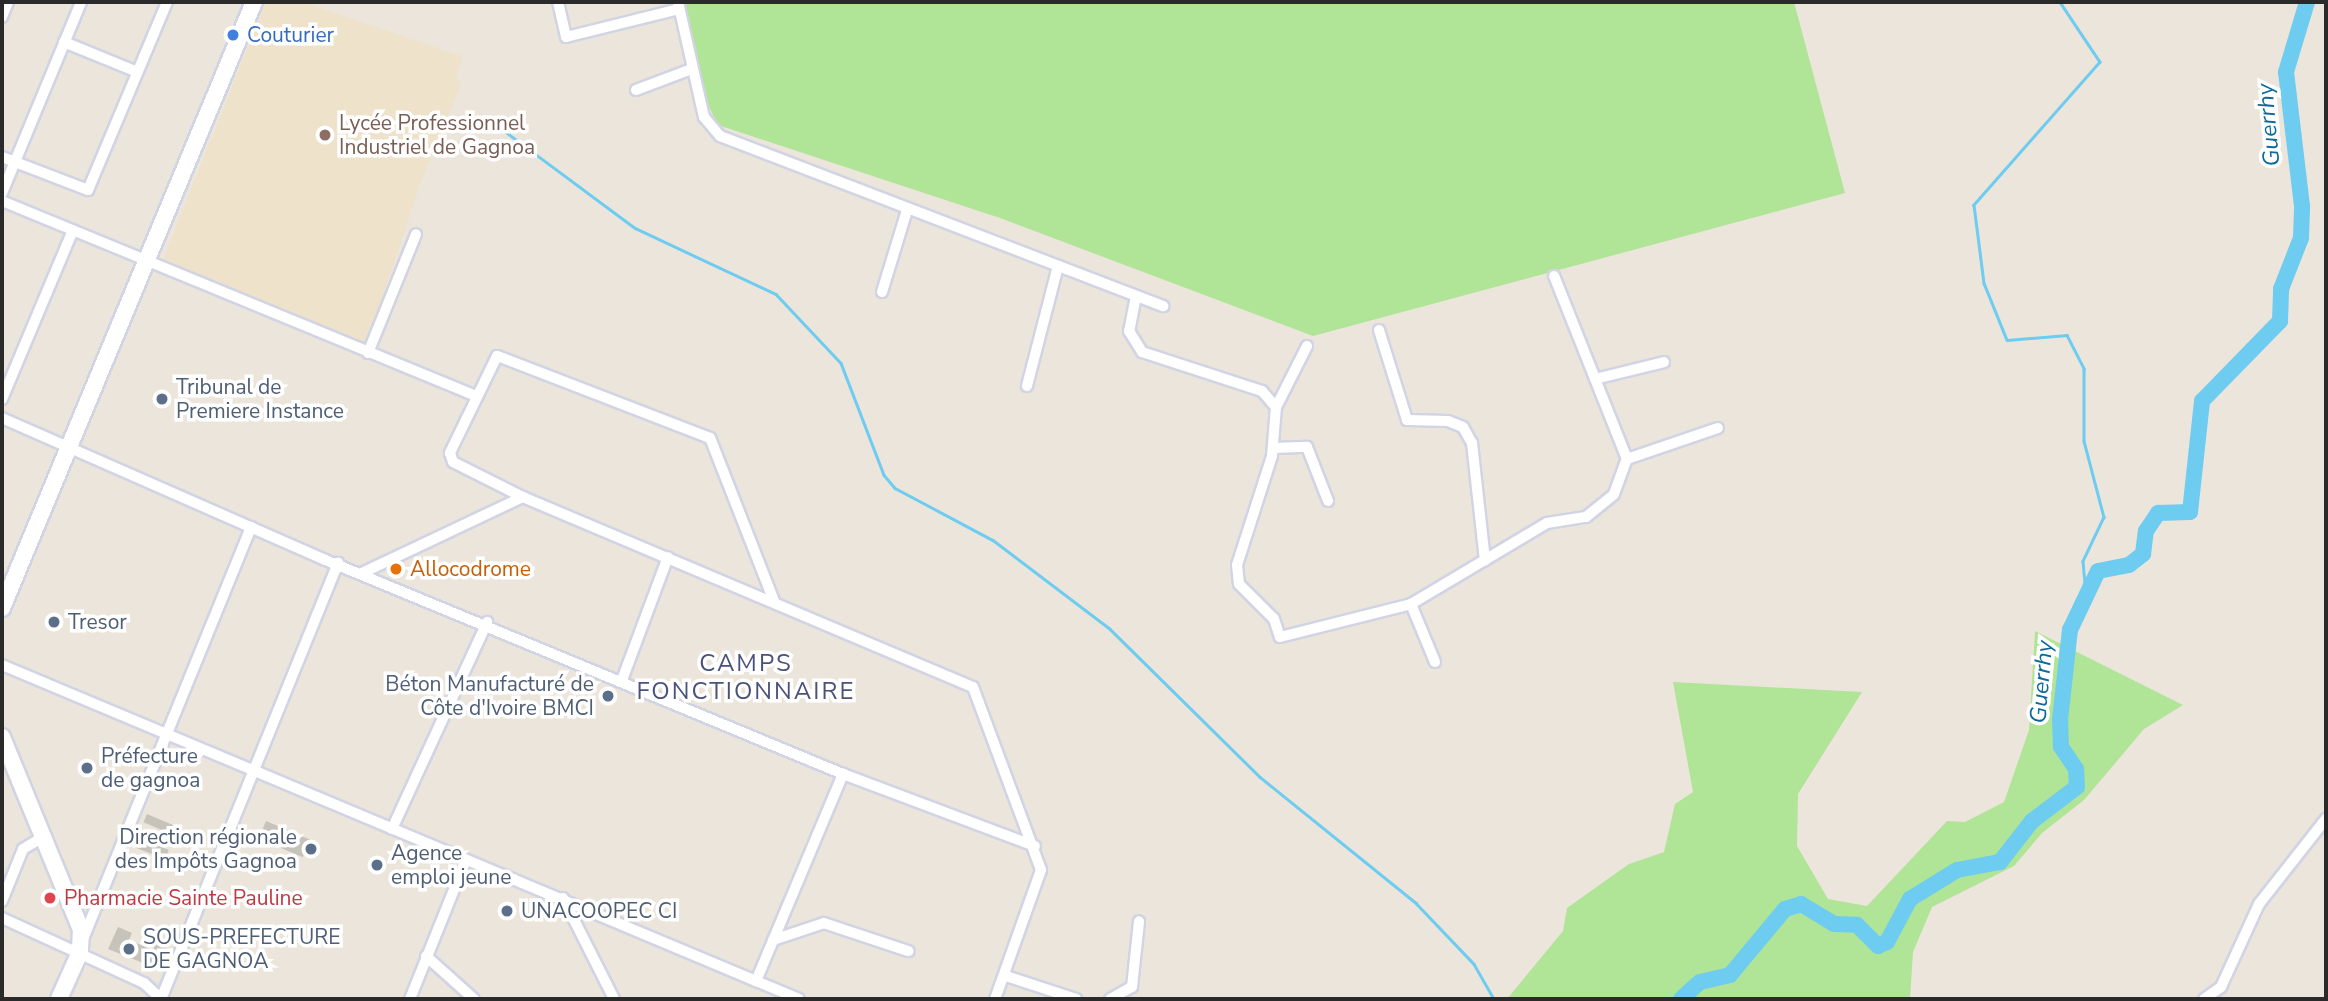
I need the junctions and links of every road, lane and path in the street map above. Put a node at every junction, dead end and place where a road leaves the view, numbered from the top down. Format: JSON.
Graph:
{"nodes":[{"id":1,"x":8,"y":2,"type":"edge"},
{"id":2,"x":81,"y":2,"type":"edge"},
{"id":3,"x":167,"y":2,"type":"edge"},
{"id":4,"x":254,"y":2,"type":"edge"},
{"id":5,"x":558,"y":2,"type":"edge"},
{"id":6,"x":678,"y":6,"type":"edge"},
{"id":7,"x":2,"y":17,"type":"edge"},
{"id":8,"x":64,"y":42,"type":"junction"},
{"id":9,"x":689,"y":70,"type":"junction"},
{"id":10,"x":137,"y":72,"type":"junction"},
{"id":11,"x":636,"y":90,"type":"dead end"},
{"id":12,"x":2,"y":157,"type":"edge"},
{"id":13,"x":15,"y":162,"type":"junction"},
{"id":14,"x":2,"y":193,"type":"edge"},
{"id":15,"x":2,"y":201,"type":"edge"},
{"id":16,"x":907,"y":209,"type":"junction"},
{"id":17,"x":73,"y":230,"type":"junction"},
{"id":18,"x":416,"y":234,"type":"dead end"},
{"id":19,"x":146,"y":260,"type":"junction"},
{"id":20,"x":1058,"y":266,"type":"junction"},
{"id":21,"x":1555,"y":275,"type":"dead end"},
{"id":22,"x":882,"y":292,"type":"dead end"},
{"id":23,"x":1136,"y":296,"type":"junction"},
{"id":24,"x":1164,"y":306,"type":"dead end"},
{"id":25,"x":1379,"y":330,"type":"dead end"},
{"id":26,"x":1307,"y":346,"type":"dead end"},
{"id":27,"x":368,"y":352,"type":"junction"},
{"id":28,"x":1664,"y":362,"type":"dead end"},
{"id":29,"x":1595,"y":379,"type":"junction"},
{"id":30,"x":1027,"y":386,"type":"dead end"},
{"id":31,"x":476,"y":396,"type":"junction"},
{"id":32,"x":2,"y":398,"type":"edge"},
{"id":33,"x":1276,"y":407,"type":"junction"},
{"id":34,"x":2,"y":418,"type":"edge"},
{"id":35,"x":1717,"y":428,"type":"dead end"},
{"id":36,"x":1273,"y":449,"type":"junction"},
{"id":37,"x":69,"y":450,"type":"junction"},
{"id":38,"x":1627,"y":458,"type":"junction"},
{"id":39,"x":523,"y":497,"type":"junction"},
{"id":40,"x":1328,"y":501,"type":"dead end"},
{"id":41,"x":251,"y":527,"type":"junction"},
{"id":42,"x":668,"y":557,"type":"junction"},
{"id":43,"x":1485,"y":560,"type":"junction"},
{"id":44,"x":338,"y":564,"type":"junction"},
{"id":45,"x":362,"y":573,"type":"junction"},
{"id":46,"x":774,"y":601,"type":"junction"},
{"id":47,"x":1411,"y":604,"type":"junction"},
{"id":48,"x":2,"y":608,"type":"edge"},
{"id":49,"x":487,"y":622,"type":"junction"},
{"id":50,"x":1435,"y":662,"type":"dead end"},
{"id":51,"x":2,"y":665,"type":"edge"},
{"id":52,"x":622,"y":680,"type":"junction"},
{"id":53,"x":167,"y":736,"type":"junction"},
{"id":54,"x":2,"y":737,"type":"edge"},
{"id":55,"x":254,"y":774,"type":"junction"},
{"id":56,"x":843,"y":774,"type":"junction"},
{"id":57,"x":2326,"y":819,"type":"edge"},
{"id":58,"x":392,"y":829,"type":"junction"},
{"id":59,"x":45,"y":836,"type":"junction"},
{"id":60,"x":1035,"y":846,"type":"junction"},
{"id":61,"x":467,"y":860,"type":"junction"},
{"id":62,"x":563,"y":898,"type":"junction"},
{"id":63,"x":2,"y":901,"type":"edge"},
{"id":64,"x":2,"y":918,"type":"edge"},
{"id":65,"x":1139,"y":921,"type":"dead end"},
{"id":66,"x":773,"y":940,"type":"junction"},
{"id":67,"x":81,"y":947,"type":"junction"},
{"id":68,"x":908,"y":951,"type":"dead end"},
{"id":69,"x":426,"y":956,"type":"junction"},
{"id":70,"x":1006,"y":976,"type":"junction"},
{"id":71,"x":757,"y":981,"type":"junction"},
{"id":72,"x":59,"y":999,"type":"edge"},
{"id":73,"x":161,"y":999,"type":"edge"},
{"id":74,"x":410,"y":999,"type":"edge"},
{"id":75,"x":474,"y":999,"type":"edge"},
{"id":76,"x":614,"y":999,"type":"edge"},
{"id":77,"x":799,"y":999,"type":"edge"},
{"id":78,"x":995,"y":999,"type":"edge"},
{"id":79,"x":1076,"y":999,"type":"edge"},
{"id":80,"x":1110,"y":999,"type":"edge"},
{"id":81,"x":2204,"y":999,"type":"edge"}],
"edges":[{"from":1,"to":7,"type":"street"},
{"from":2,"to":8,"type":"street"},
{"from":3,"to":10,"type":"street"},
{"from":4,"to":19,"type":"street"},
{"from":5,"to":6,"type":"street"},
{"from":6,"to":9,"type":"street"},
{"from":8,"to":10,"type":"street"},
{"from":8,"to":13,"type":"street"},
{"from":9,"to":11,"type":"street"},
{"from":9,"to":16,"type":"street"},
{"from":10,"to":13,"type":"street"},
{"from":12,"to":13,"type":"street"},
{"from":13,"to":14,"type":"street"},
{"from":15,"to":17,"type":"street"},
{"from":16,"to":20,"type":"street"},
{"from":16,"to":22,"type":"street"},
{"from":17,"to":19,"type":"street"},
{"from":17,"to":32,"type":"street"},
{"from":18,"to":27,"type":"street"},
{"from":19,"to":27,"type":"street"},
{"from":19,"to":37,"type":"street"},
{"from":20,"to":23,"type":"street"},
{"from":20,"to":30,"type":"street"},
{"from":21,"to":29,"type":"street"},
{"from":23,"to":24,"type":"street"},
{"from":23,"to":33,"type":"street"},
{"from":25,"to":43,"type":"street"},
{"from":26,"to":33,"type":"street"},
{"from":27,"to":31,"type":"street"},
{"from":28,"to":29,"type":"street"},
{"from":29,"to":38,"type":"street"},
{"from":31,"to":39,"type":"street"},
{"from":31,"to":46,"type":"street"},
{"from":33,"to":36,"type":"street"},
{"from":34,"to":37,"type":"street"},
{"from":35,"to":38,"type":"street"},
{"from":36,"to":40,"type":"street"},
{"from":36,"to":47,"type":"street"},
{"from":37,"to":41,"type":"street"},
{"from":37,"to":48,"type":"street"},
{"from":38,"to":43,"type":"street"},
{"from":39,"to":42,"type":"street"},
{"from":39,"to":45,"type":"street"},
{"from":41,"to":44,"type":"street"},
{"from":41,"to":53,"type":"street"},
{"from":42,"to":46,"type":"street"},
{"from":42,"to":52,"type":"street"},
{"from":43,"to":47,"type":"street"},
{"from":44,"to":45,"type":"street"},
{"from":44,"to":55,"type":"street"},
{"from":45,"to":49,"type":"street"},
{"from":46,"to":60,"type":"street"},
{"from":47,"to":50,"type":"street"},
{"from":49,"to":52,"type":"street"},
{"from":49,"to":58,"type":"street"},
{"from":51,"to":53,"type":"street"},
{"from":52,"to":56,"type":"street"},
{"from":53,"to":55,"type":"street"},
{"from":53,"to":67,"type":"street"},
{"from":54,"to":59,"type":"street"},
{"from":55,"to":58,"type":"street"},
{"from":55,"to":73,"type":"street"},
{"from":56,"to":60,"type":"street"},
{"from":56,"to":66,"type":"street"},
{"from":57,"to":81,"type":"street"},
{"from":58,"to":61,"type":"street"},
{"from":59,"to":63,"type":"street"},
{"from":59,"to":67,"type":"street"},
{"from":60,"to":70,"type":"street"},
{"from":61,"to":62,"type":"street"},
{"from":61,"to":69,"type":"street"},
{"from":62,"to":71,"type":"street"},
{"from":62,"to":76,"type":"street"},
{"from":64,"to":67,"type":"street"},
{"from":65,"to":80,"type":"street"},
{"from":66,"to":68,"type":"street"},
{"from":66,"to":71,"type":"street"},
{"from":67,"to":72,"type":"street"},
{"from":67,"to":73,"type":"street"},
{"from":69,"to":74,"type":"street"},
{"from":69,"to":75,"type":"street"},
{"from":70,"to":78,"type":"street"},
{"from":70,"to":79,"type":"street"},
{"from":71,"to":77,"type":"street"}]}
